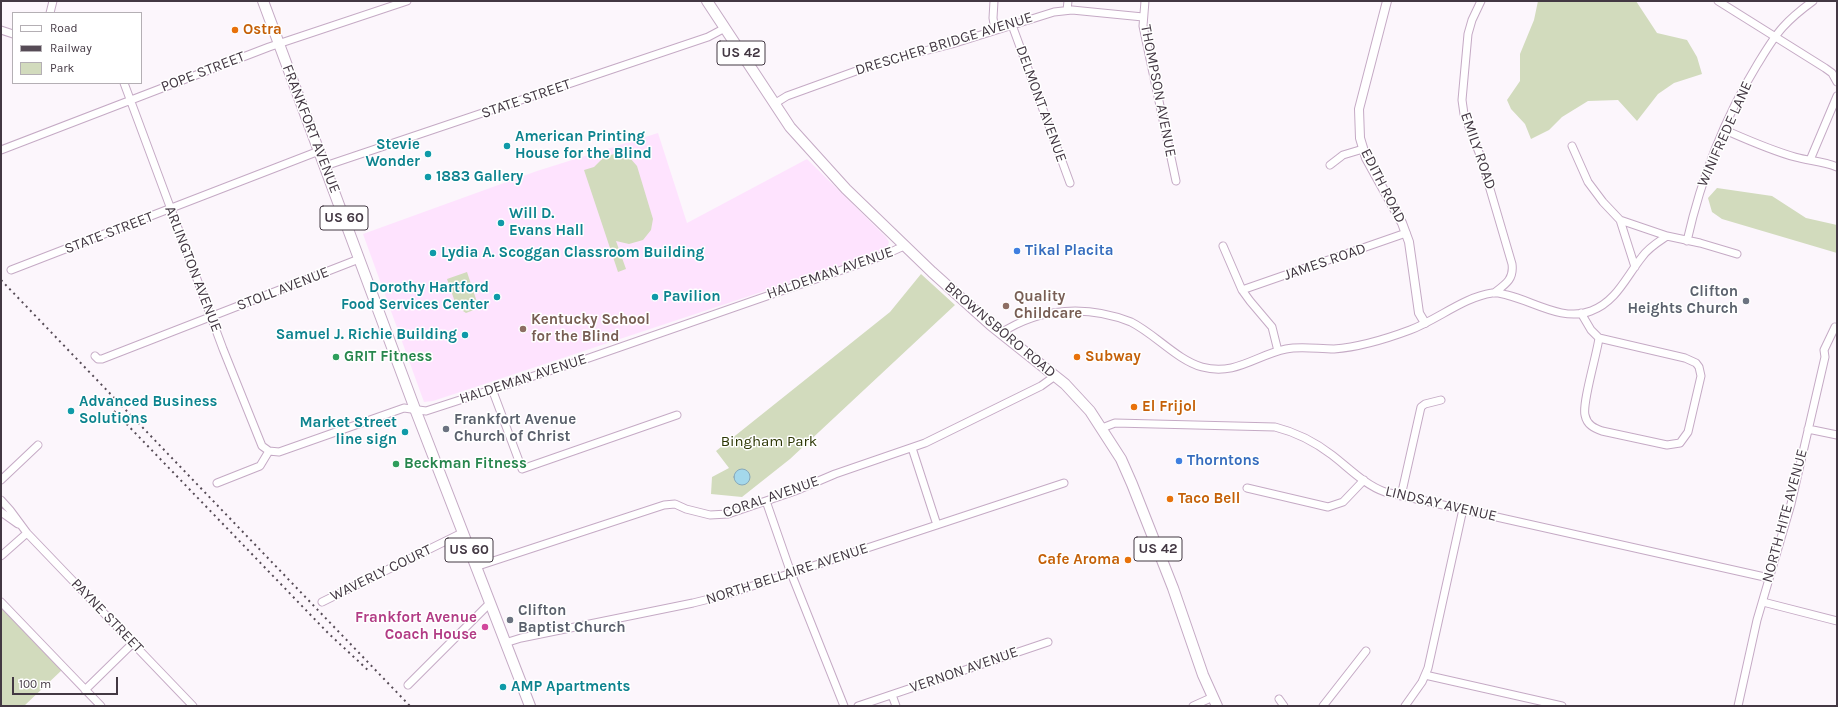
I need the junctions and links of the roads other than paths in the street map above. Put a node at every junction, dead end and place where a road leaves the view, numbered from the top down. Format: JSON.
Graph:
{"nodes":[{"id":1,"x":52,"y":1,"type":"edge"},
{"id":2,"x":263,"y":1,"type":"edge"},
{"id":3,"x":408,"y":1,"type":"edge"},
{"id":4,"x":707,"y":1,"type":"edge"},
{"id":5,"x":994,"y":1,"type":"edge"},
{"id":6,"x":1068,"y":1,"type":"edge"},
{"id":7,"x":1145,"y":1,"type":"edge"},
{"id":8,"x":1387,"y":1,"type":"edge"},
{"id":9,"x":1481,"y":1,"type":"edge"},
{"id":10,"x":1718,"y":1,"type":"edge"},
{"id":11,"x":1813,"y":1,"type":"edge"},
{"id":12,"x":1067,"y":10,"type":"junction"},
{"id":13,"x":50,"y":12,"type":"edge"},
{"id":14,"x":1143,"y":17,"type":"junction"},
{"id":15,"x":1012,"y":25,"type":"junction"},
{"id":16,"x":725,"y":28,"type":"junction"},
{"id":17,"x":1,"y":30,"type":"edge"},
{"id":18,"x":995,"y":30,"type":"junction"},
{"id":19,"x":12,"y":34,"type":"edge"},
{"id":20,"x":1775,"y":37,"type":"junction"},
{"id":21,"x":279,"y":44,"type":"junction"},
{"id":22,"x":1837,"y":82,"type":"edge"},
{"id":23,"x":124,"y":84,"type":"edge"},
{"id":24,"x":1837,"y":96,"type":"edge"},
{"id":25,"x":131,"y":100,"type":"junction"},
{"id":26,"x":774,"y":104,"type":"junction"},
{"id":27,"x":1724,"y":130,"type":"junction"},
{"id":28,"x":1572,"y":146,"type":"dead end"},
{"id":29,"x":1363,"y":148,"type":"junction"},
{"id":30,"x":1,"y":150,"type":"edge"},
{"id":31,"x":319,"y":151,"type":"junction"},
{"id":32,"x":1810,"y":160,"type":"junction"},
{"id":33,"x":1330,"y":165,"type":"dead end"},
{"id":34,"x":325,"y":166,"type":"junction"},
{"id":35,"x":1837,"y":167,"type":"edge"},
{"id":36,"x":1176,"y":181,"type":"dead end"},
{"id":37,"x":1070,"y":183,"type":"dead end"},
{"id":38,"x":171,"y":209,"type":"junction"},
{"id":39,"x":1620,"y":220,"type":"junction"},
{"id":40,"x":1406,"y":233,"type":"junction"},
{"id":41,"x":1667,"y":236,"type":"junction"},
{"id":42,"x":1687,"y":241,"type":"junction"},
{"id":43,"x":904,"y":246,"type":"junction"},
{"id":44,"x":1223,"y":246,"type":"dead end"},
{"id":45,"x":1737,"y":254,"type":"dead end"},
{"id":46,"x":359,"y":259,"type":"junction"},
{"id":47,"x":1635,"y":266,"type":"junction"},
{"id":48,"x":11,"y":270,"type":"dead end"},
{"id":49,"x":1242,"y":290,"type":"junction"},
{"id":50,"x":1494,"y":293,"type":"junction"},
{"id":51,"x":1581,"y":314,"type":"junction"},
{"id":52,"x":212,"y":317,"type":"junction"},
{"id":53,"x":1425,"y":323,"type":"junction"},
{"id":54,"x":1835,"y":327,"type":"dead end"},
{"id":55,"x":1001,"y":332,"type":"junction"},
{"id":56,"x":1599,"y":338,"type":"junction"},
{"id":57,"x":1278,"y":351,"type":"junction"},
{"id":58,"x":95,"y":356,"type":"dead end"},
{"id":59,"x":1055,"y":376,"type":"junction"},
{"id":60,"x":492,"y":389,"type":"junction"},
{"id":61,"x":1441,"y":400,"type":"dead end"},
{"id":62,"x":415,"y":409,"type":"junction"},
{"id":63,"x":677,"y":415,"type":"dead end"},
{"id":64,"x":1102,"y":428,"type":"junction"},
{"id":65,"x":1808,"y":429,"type":"junction"},
{"id":66,"x":1837,"y":435,"type":"edge"},
{"id":67,"x":38,"y":445,"type":"dead end"},
{"id":68,"x":912,"y":448,"type":"junction"},
{"id":69,"x":269,"y":451,"type":"junction"},
{"id":70,"x":1,"y":480,"type":"edge"},
{"id":71,"x":1364,"y":480,"type":"junction"},
{"id":72,"x":216,"y":483,"type":"dead end"},
{"id":73,"x":1064,"y":484,"type":"dead end"},
{"id":74,"x":1247,"y":488,"type":"dead end"},
{"id":75,"x":1401,"y":496,"type":"junction"},
{"id":76,"x":1,"y":500,"type":"edge"},
{"id":77,"x":766,"y":501,"type":"junction"},
{"id":78,"x":1463,"y":509,"type":"junction"},
{"id":79,"x":1,"y":512,"type":"edge"},
{"id":80,"x":937,"y":525,"type":"junction"},
{"id":81,"x":21,"y":526,"type":"junction"},
{"id":82,"x":27,"y":533,"type":"junction"},
{"id":83,"x":462,"y":533,"type":"junction"},
{"id":84,"x":1,"y":556,"type":"edge"},
{"id":85,"x":475,"y":567,"type":"junction"},
{"id":86,"x":791,"y":573,"type":"junction"},
{"id":87,"x":1769,"y":578,"type":"junction"},
{"id":88,"x":1,"y":602,"type":"edge"},
{"id":89,"x":322,"y":602,"type":"dead end"},
{"id":90,"x":1763,"y":602,"type":"junction"},
{"id":91,"x":490,"y":603,"type":"junction"},
{"id":92,"x":1837,"y":621,"type":"edge"},
{"id":93,"x":1048,"y":642,"type":"dead end"},
{"id":94,"x":505,"y":643,"type":"junction"},
{"id":95,"x":133,"y":644,"type":"junction"},
{"id":96,"x":1366,"y":651,"type":"dead end"},
{"id":97,"x":1425,"y":675,"type":"junction"},
{"id":98,"x":408,"y":685,"type":"dead end"},
{"id":99,"x":86,"y":690,"type":"junction"},
{"id":100,"x":892,"y":695,"type":"junction"},
{"id":101,"x":1520,"y":698,"type":"junction"},
{"id":102,"x":1279,"y":699,"type":"dead end"},
{"id":103,"x":1215,"y":702,"type":"edge"},
{"id":104,"x":871,"y":704,"type":"edge"},
{"id":105,"x":101,"y":706,"type":"edge"},
{"id":106,"x":193,"y":706,"type":"edge"},
{"id":107,"x":530,"y":706,"type":"edge"},
{"id":108,"x":844,"y":706,"type":"edge"},
{"id":109,"x":858,"y":706,"type":"edge"},
{"id":110,"x":896,"y":706,"type":"edge"},
{"id":111,"x":1192,"y":706,"type":"edge"},
{"id":112,"x":1284,"y":706,"type":"edge"},
{"id":113,"x":1323,"y":706,"type":"edge"},
{"id":114,"x":1405,"y":706,"type":"edge"},
{"id":115,"x":1518,"y":706,"type":"edge"},
{"id":116,"x":1562,"y":706,"type":"edge"},
{"id":117,"x":1738,"y":706,"type":"edge"}],
"edges":[{"from":1,"to":13,"type":"street"},
{"from":2,"to":21,"type":"main road","name":"FRANKFORT AVENUE","number":"US 60"},
{"from":3,"to":21,"type":"street","name":"POPE STREET"},
{"from":4,"to":16,"type":"main road","name":"BROWNSBORO ROAD","number":"US 42"},
{"from":5,"to":18,"type":"street"},
{"from":6,"to":12,"type":"street"},
{"from":7,"to":14,"type":"street","name":"THOMPSON AVENUE"},
{"from":8,"to":29,"type":"street","name":"EDITH ROAD"},
{"from":9,"to":50,"type":"street","name":"EMILY ROAD"},
{"from":10,"to":20,"type":"street"},
{"from":11,"to":20,"type":"street","name":"WINIFREDE LANE"},
{"from":12,"to":14,"type":"street","name":"DRESCHER BRIDGE AVENUE"},
{"from":12,"to":15,"type":"street","name":"DRESCHER BRIDGE AVENUE"},
{"from":14,"to":36,"type":"street","name":"THOMPSON AVENUE"},
{"from":15,"to":18,"type":"street","name":"DRESCHER BRIDGE AVENUE"},
{"from":15,"to":37,"type":"street","name":"DELMONT AVENUE"},
{"from":16,"to":26,"type":"main road","name":"BROWNSBORO ROAD","number":"US 42"},
{"from":16,"to":34,"type":"street","name":"STATE STREET"},
{"from":17,"to":19,"type":"street"},
{"from":18,"to":26,"type":"street","name":"DRESCHER BRIDGE AVENUE"},
{"from":20,"to":22,"type":"street"},
{"from":20,"to":27,"type":"street","name":"WINIFREDE LANE"},
{"from":21,"to":25,"type":"street","name":"POPE STREET"},
{"from":21,"to":31,"type":"main road","name":"FRANKFORT AVENUE","number":"US 60"},
{"from":23,"to":25,"type":"street","name":"ARLINGTON AVENUE"},
{"from":24,"to":32,"type":"street"},
{"from":25,"to":30,"type":"street","name":"POPE STREET"},
{"from":25,"to":38,"type":"street","name":"ARLINGTON AVENUE"},
{"from":26,"to":43,"type":"main road","name":"BROWNSBORO ROAD","number":"US 42"},
{"from":27,"to":32,"type":"street"},
{"from":27,"to":42,"type":"street","name":"WINIFREDE LANE"},
{"from":28,"to":39,"type":"street"},
{"from":29,"to":33,"type":"street"},
{"from":29,"to":40,"type":"street","name":"EDITH ROAD"},
{"from":31,"to":34,"type":"main road","name":"FRANKFORT AVENUE","number":"US 60"},
{"from":31,"to":38,"type":"street","name":"STATE STREET"},
{"from":32,"to":35,"type":"street"},
{"from":34,"to":46,"type":"main road","name":"FRANKFORT AVENUE","number":"US 60"},
{"from":38,"to":48,"type":"street","name":"STATE STREET"},
{"from":38,"to":52,"type":"street","name":"ARLINGTON AVENUE"},
{"from":39,"to":41,"type":"street"},
{"from":39,"to":47,"type":"street"},
{"from":40,"to":49,"type":"street","name":"JAMES ROAD"},
{"from":40,"to":53,"type":"street","name":"EDITH ROAD"},
{"from":41,"to":42,"type":"street"},
{"from":41,"to":47,"type":"street"},
{"from":42,"to":45,"type":"street"},
{"from":43,"to":55,"type":"main road","name":"BROWNSBORO ROAD","number":"US 42"},
{"from":43,"to":60,"type":"street","name":"HALDEMAN AVENUE"},
{"from":44,"to":49,"type":"street"},
{"from":46,"to":52,"type":"street","name":"STOLL AVENUE"},
{"from":46,"to":62,"type":"main road","name":"FRANKFORT AVENUE","number":"US 60"},
{"from":47,"to":51,"type":"street"},
{"from":49,"to":57,"type":"street"},
{"from":50,"to":51,"type":"street"},
{"from":50,"to":53,"type":"street"},
{"from":51,"to":56,"type":"street"},
{"from":52,"to":58,"type":"street","name":"STOLL AVENUE"},
{"from":52,"to":69,"type":"street","name":"ARLINGTON AVENUE"},
{"from":53,"to":57,"type":"street"},
{"from":54,"to":65,"type":"street","name":"NORTH HITE AVENUE"},
{"from":55,"to":57,"type":"street"},
{"from":55,"to":59,"type":"main road","name":"BROWNSBORO ROAD","number":"US 42"},
{"from":56,"to":56,"type":"street"},
{"from":59,"to":64,"type":"main road","name":"BROWNSBORO ROAD","number":"US 42"},
{"from":59,"to":68,"type":"street","name":"CORAL AVENUE"},
{"from":60,"to":62,"type":"street","name":"HALDEMAN AVENUE"},
{"from":60,"to":63,"type":"street"},
{"from":61,"to":75,"type":"street"},
{"from":62,"to":69,"type":"street","name":"HALDEMAN AVENUE"},
{"from":62,"to":83,"type":"main road","name":"FRANKFORT AVENUE","number":"US 60"},
{"from":64,"to":71,"type":"street","name":"LINDSAY AVENUE"},
{"from":64,"to":103,"type":"main road","name":"BROWNSBORO ROAD","number":"US 42"},
{"from":65,"to":66,"type":"street"},
{"from":65,"to":87,"type":"street","name":"NORTH HITE AVENUE"},
{"from":67,"to":70,"type":"street"},
{"from":68,"to":77,"type":"street","name":"CORAL AVENUE"},
{"from":68,"to":80,"type":"street"},
{"from":69,"to":72,"type":"street"},
{"from":71,"to":74,"type":"street"},
{"from":71,"to":75,"type":"street","name":"LINDSAY AVENUE"},
{"from":73,"to":80,"type":"street","name":"NORTH BELLAIRE AVENUE"},
{"from":75,"to":78,"type":"street","name":"LINDSAY AVENUE"},
{"from":76,"to":81,"type":"street","name":"PAYNE STREET"},
{"from":77,"to":85,"type":"street","name":"CORAL AVENUE"},
{"from":77,"to":86,"type":"street"},
{"from":78,"to":87,"type":"street","name":"LINDSAY AVENUE"},
{"from":78,"to":97,"type":"street"},
{"from":79,"to":81,"type":"street","name":"PAYNE STREET"},
{"from":80,"to":86,"type":"street","name":"NORTH BELLAIRE AVENUE"},
{"from":81,"to":82,"type":"street","name":"PAYNE STREET"},
{"from":82,"to":84,"type":"street"},
{"from":82,"to":95,"type":"street","name":"PAYNE STREET"},
{"from":83,"to":85,"type":"main road","name":"FRANKFORT AVENUE","number":"US 60"},
{"from":83,"to":89,"type":"street","name":"WAVERLY COURT"},
{"from":85,"to":91,"type":"main road","name":"FRANKFORT AVENUE","number":"US 60"},
{"from":86,"to":94,"type":"street","name":"NORTH BELLAIRE AVENUE"},
{"from":86,"to":108,"type":"street"},
{"from":87,"to":90,"type":"street","name":"NORTH HITE AVENUE"},
{"from":88,"to":99,"type":"street"},
{"from":90,"to":92,"type":"street"},
{"from":90,"to":117,"type":"street","name":"NORTH HITE AVENUE"},
{"from":91,"to":94,"type":"main road","name":"FRANKFORT AVENUE","number":"US 60"},
{"from":91,"to":98,"type":"street"},
{"from":93,"to":100,"type":"street","name":"VERNON AVENUE"},
{"from":94,"to":107,"type":"main road","name":"FRANKFORT AVENUE","number":"US 60"},
{"from":95,"to":99,"type":"street"},
{"from":95,"to":106,"type":"street","name":"PAYNE STREET"},
{"from":96,"to":113,"type":"street"},
{"from":97,"to":101,"type":"street"},
{"from":97,"to":114,"type":"street"},
{"from":99,"to":105,"type":"street"},
{"from":100,"to":104,"type":"street","name":"VERNON AVENUE"},
{"from":100,"to":110,"type":"street"},
{"from":101,"to":115,"type":"street"},
{"from":101,"to":116,"type":"street"},
{"from":102,"to":112,"type":"street"},
{"from":103,"to":111,"type":"street"},
{"from":104,"to":109,"type":"street","name":"VERNON AVENUE"}]}
